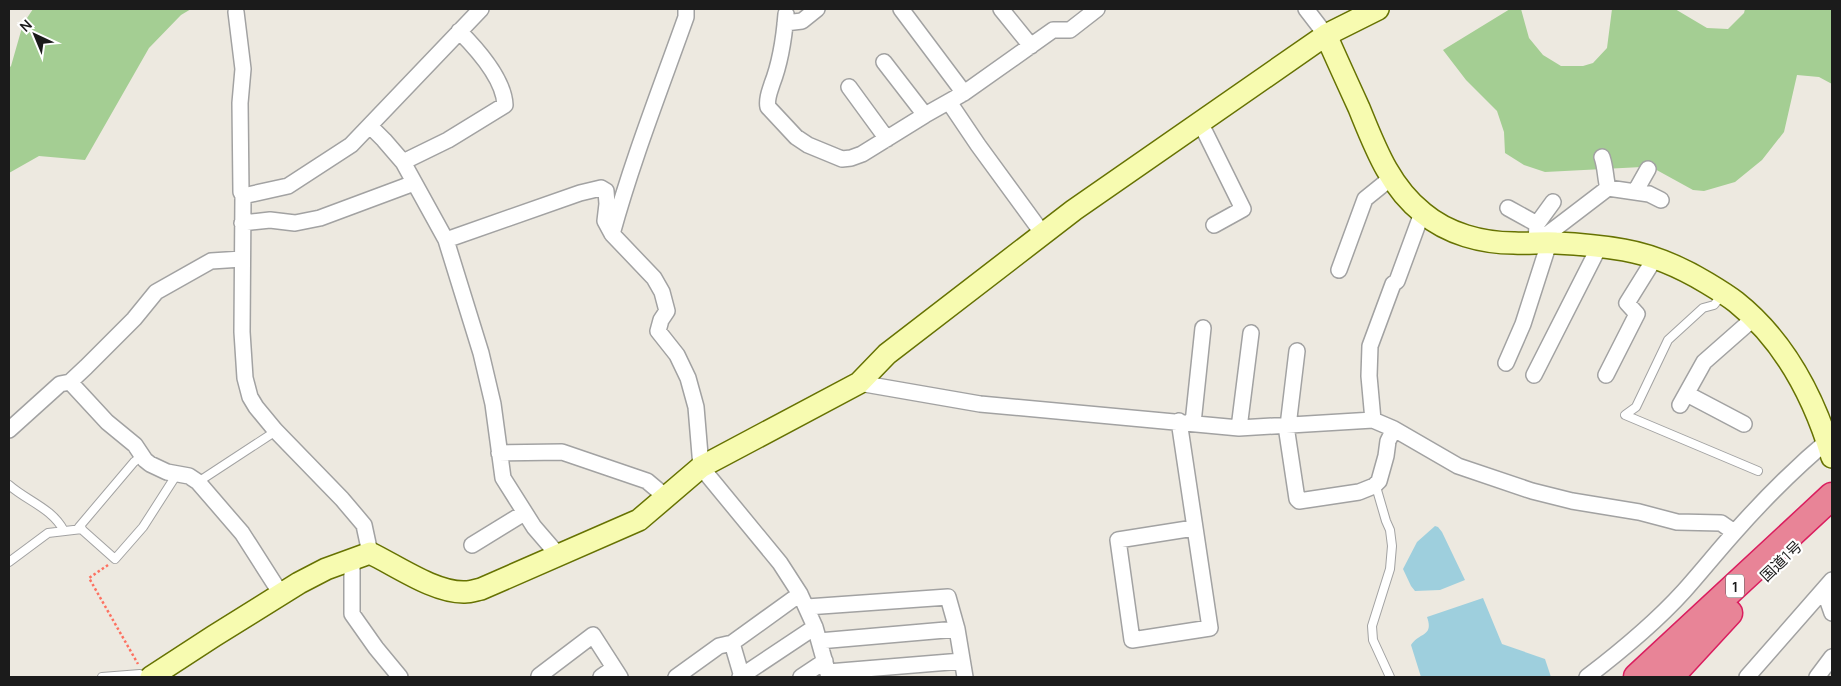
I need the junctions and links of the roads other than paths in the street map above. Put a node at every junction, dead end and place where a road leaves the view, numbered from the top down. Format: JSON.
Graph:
{"nodes":[{"id":1,"x":481,"y":9,"type":"edge"},
{"id":2,"x":686,"y":9,"type":"edge"},
{"id":3,"x":817,"y":9,"type":"edge"},
{"id":4,"x":901,"y":9,"type":"edge"},
{"id":5,"x":1001,"y":9,"type":"edge"},
{"id":6,"x":1097,"y":9,"type":"edge"},
{"id":7,"x":1306,"y":9,"type":"edge"},
{"id":8,"x":1378,"y":9,"type":"edge"},
{"id":9,"x":236,"y":12,"type":"dead end"},
{"id":10,"x":459,"y":31,"type":"junction"},
{"id":11,"x":1326,"y":36,"type":"junction"},
{"id":12,"x":1030,"y":46,"type":"junction"},
{"id":13,"x":884,"y":62,"type":"dead end"},
{"id":14,"x":849,"y":87,"type":"dead end"},
{"id":15,"x":964,"y":94,"type":"junction"},
{"id":16,"x":949,"y":102,"type":"junction"},
{"id":17,"x":925,"y":115,"type":"junction"},
{"id":18,"x":1200,"y":122,"type":"junction"},
{"id":19,"x":370,"y":126,"type":"junction"},
{"id":20,"x":887,"y":139,"type":"junction"},
{"id":21,"x":1602,"y":157,"type":"dead end"},
{"id":22,"x":403,"y":162,"type":"junction"},
{"id":23,"x":1648,"y":168,"type":"dead end"},
{"id":24,"x":1391,"y":178,"type":"junction"},
{"id":25,"x":414,"y":183,"type":"junction"},
{"id":26,"x":1608,"y":188,"type":"junction"},
{"id":27,"x":1635,"y":192,"type":"junction"},
{"id":28,"x":243,"y":196,"type":"junction"},
{"id":29,"x":1661,"y":200,"type":"dead end"},
{"id":30,"x":1553,"y":202,"type":"dead end"},
{"id":31,"x":1508,"y":208,"type":"dead end"},
{"id":32,"x":1422,"y":213,"type":"junction"},
{"id":33,"x":242,"y":223,"type":"junction"},
{"id":34,"x":1214,"y":224,"type":"dead end"},
{"id":35,"x":612,"y":234,"type":"junction"},
{"id":36,"x":1043,"y":234,"type":"junction"},
{"id":37,"x":1541,"y":236,"type":"junction"},
{"id":38,"x":446,"y":240,"type":"junction"},
{"id":39,"x":1599,"y":247,"type":"junction"},
{"id":40,"x":1654,"y":258,"type":"junction"},
{"id":41,"x":242,"y":259,"type":"junction"},
{"id":42,"x":1339,"y":270,"type":"dead end"},
{"id":43,"x":1723,"y":293,"type":"junction"},
{"id":44,"x":1754,"y":318,"type":"junction"},
{"id":45,"x":1202,"y":328,"type":"dead end"},
{"id":46,"x":1252,"y":333,"type":"dead end"},
{"id":47,"x":1297,"y":350,"type":"dead end"},
{"id":48,"x":1506,"y":363,"type":"dead end"},
{"id":49,"x":1534,"y":375,"type":"dead end"},
{"id":50,"x":1606,"y":376,"type":"dead end"},
{"id":51,"x":70,"y":382,"type":"junction"},
{"id":52,"x":859,"y":383,"type":"junction"},
{"id":53,"x":1373,"y":420,"type":"junction"},
{"id":54,"x":1186,"y":422,"type":"junction"},
{"id":55,"x":1744,"y":424,"type":"dead end"},
{"id":56,"x":1287,"y":426,"type":"junction"},
{"id":57,"x":1239,"y":428,"type":"junction"},
{"id":58,"x":1394,"y":429,"type":"junction"},
{"id":59,"x":9,"y":430,"type":"edge"},
{"id":60,"x":276,"y":431,"type":"junction"},
{"id":61,"x":1831,"y":445,"type":"edge"},
{"id":62,"x":499,"y":453,"type":"junction"},
{"id":63,"x":142,"y":456,"type":"junction"},
{"id":64,"x":701,"y":467,"type":"junction"},
{"id":65,"x":1758,"y":472,"type":"dead end"},
{"id":66,"x":177,"y":474,"type":"junction"},
{"id":67,"x":198,"y":482,"type":"junction"},
{"id":68,"x":9,"y":485,"type":"edge"},
{"id":69,"x":1374,"y":486,"type":"junction"},
{"id":70,"x":1832,"y":496,"type":"edge"},
{"id":71,"x":666,"y":497,"type":"junction"},
{"id":72,"x":524,"y":513,"type":"junction"},
{"id":73,"x":1832,"y":513,"type":"edge"},
{"id":74,"x":1194,"y":528,"type":"junction"},
{"id":75,"x":82,"y":530,"type":"junction"},
{"id":76,"x":64,"y":531,"type":"junction"},
{"id":77,"x":1734,"y":532,"type":"junction"},
{"id":78,"x":472,"y":545,"type":"dead end"},
{"id":79,"x":361,"y":556,"type":"junction"},
{"id":80,"x":559,"y":556,"type":"junction"},
{"id":81,"x":9,"y":562,"type":"edge"},
{"id":82,"x":1828,"y":585,"type":"edge"},
{"id":83,"x":282,"y":594,"type":"junction"},
{"id":84,"x":803,"y":600,"type":"junction"},
{"id":85,"x":1733,"y":608,"type":"junction"},
{"id":86,"x":1832,"y":613,"type":"edge"},
{"id":87,"x":957,"y":629,"type":"junction"},
{"id":88,"x":817,"y":634,"type":"junction"},
{"id":89,"x":732,"y":643,"type":"junction"},
{"id":90,"x":1832,"y":657,"type":"edge"},
{"id":91,"x":962,"y":661,"type":"junction"},
{"id":92,"x":827,"y":670,"type":"edge"},
{"id":93,"x":617,"y":673,"type":"edge"},
{"id":94,"x":144,"y":676,"type":"edge"},
{"id":95,"x":539,"y":676,"type":"dead end"},
{"id":96,"x":102,"y":677,"type":"edge"},
{"id":97,"x":400,"y":677,"type":"edge"},
{"id":98,"x":601,"y":677,"type":"edge"},
{"id":99,"x":676,"y":677,"type":"edge"},
{"id":100,"x":741,"y":677,"type":"edge"},
{"id":101,"x":801,"y":677,"type":"edge"},
{"id":102,"x":965,"y":677,"type":"edge"},
{"id":103,"x":1390,"y":677,"type":"edge"},
{"id":104,"x":1587,"y":677,"type":"edge"},
{"id":105,"x":1637,"y":677,"type":"edge"},
{"id":106,"x":1670,"y":677,"type":"edge"},
{"id":107,"x":1686,"y":677,"type":"edge"},
{"id":108,"x":1747,"y":677,"type":"edge"},
{"id":109,"x":1817,"y":677,"type":"edge"}],
"edges":[{"from":1,"to":10,"type":"street"},
{"from":2,"to":35,"type":"street"},
{"from":3,"to":20,"type":"street"},
{"from":4,"to":15,"type":"street"},
{"from":5,"to":12,"type":"street"},
{"from":6,"to":12,"type":"street"},
{"from":7,"to":11,"type":"street"},
{"from":8,"to":11,"type":"street"},
{"from":9,"to":28,"type":"street"},
{"from":10,"to":19,"type":"street"},
{"from":10,"to":22,"type":"street"},
{"from":11,"to":18,"type":"street"},
{"from":11,"to":24,"type":"street"},
{"from":12,"to":15,"type":"street"},
{"from":13,"to":17,"type":"street"},
{"from":14,"to":20,"type":"street"},
{"from":15,"to":16,"type":"street"},
{"from":16,"to":17,"type":"street"},
{"from":16,"to":36,"type":"street"},
{"from":17,"to":20,"type":"street"},
{"from":18,"to":34,"type":"street"},
{"from":18,"to":36,"type":"street"},
{"from":19,"to":22,"type":"street"},
{"from":19,"to":28,"type":"street"},
{"from":21,"to":26,"type":"street"},
{"from":22,"to":25,"type":"street"},
{"from":23,"to":27,"type":"street"},
{"from":24,"to":32,"type":"street"},
{"from":24,"to":42,"type":"street"},
{"from":25,"to":33,"type":"street"},
{"from":25,"to":38,"type":"street"},
{"from":26,"to":27,"type":"street"},
{"from":26,"to":37,"type":"street"},
{"from":27,"to":29,"type":"street"},
{"from":28,"to":33,"type":"street"},
{"from":30,"to":37,"type":"street"},
{"from":31,"to":37,"type":"street"},
{"from":32,"to":37,"type":"street"},
{"from":32,"to":53,"type":"street"},
{"from":33,"to":41,"type":"street"},
{"from":35,"to":38,"type":"street"},
{"from":35,"to":64,"type":"street"},
{"from":36,"to":52,"type":"street"},
{"from":37,"to":39,"type":"street"},
{"from":37,"to":48,"type":"street"},
{"from":38,"to":62,"type":"street"},
{"from":39,"to":40,"type":"street"},
{"from":39,"to":49,"type":"street"},
{"from":40,"to":43,"type":"street"},
{"from":40,"to":50,"type":"street"},
{"from":41,"to":51,"type":"street"},
{"from":41,"to":60,"type":"street"},
{"from":43,"to":44,"type":"street"},
{"from":43,"to":65,"type":"lane"},
{"from":44,"to":55,"type":"street"},
{"from":44,"to":61,"type":"street"},
{"from":45,"to":54,"type":"street"},
{"from":46,"to":57,"type":"street"},
{"from":47,"to":56,"type":"street"},
{"from":51,"to":59,"type":"street"},
{"from":51,"to":63,"type":"street"},
{"from":52,"to":54,"type":"street"},
{"from":52,"to":64,"type":"street"},
{"from":53,"to":56,"type":"street"},
{"from":53,"to":58,"type":"street"},
{"from":54,"to":57,"type":"street"},
{"from":54,"to":74,"type":"street"},
{"from":56,"to":57,"type":"street"},
{"from":56,"to":69,"type":"street"},
{"from":58,"to":69,"type":"street"},
{"from":58,"to":77,"type":"street"},
{"from":60,"to":67,"type":"lane"},
{"from":60,"to":79,"type":"street"},
{"from":61,"to":77,"type":"street"},
{"from":62,"to":71,"type":"street"},
{"from":62,"to":72,"type":"street"},
{"from":63,"to":66,"type":"street"},
{"from":63,"to":75,"type":"lane"},
{"from":64,"to":71,"type":"street"},
{"from":64,"to":84,"type":"street"},
{"from":66,"to":67,"type":"street"},
{"from":66,"to":75,"type":"lane"},
{"from":67,"to":83,"type":"street"},
{"from":68,"to":76,"type":"lane"},
{"from":69,"to":103,"type":"lane"},
{"from":70,"to":105,"type":"highway","number":"1"},
{"from":71,"to":80,"type":"street"},
{"from":72,"to":78,"type":"street"},
{"from":72,"to":80,"type":"street"},
{"from":73,"to":85,"type":"highway","name":"国道1号","number":"1"},
{"from":74,"to":74,"type":"street"},
{"from":75,"to":76,"type":"lane"},
{"from":76,"to":81,"type":"lane"},
{"from":77,"to":104,"type":"street"},
{"from":79,"to":80,"type":"street"},
{"from":79,"to":83,"type":"street"},
{"from":79,"to":97,"type":"street"},
{"from":82,"to":86,"type":"street"},
{"from":82,"to":108,"type":"street"},
{"from":83,"to":94,"type":"street"},
{"from":84,"to":87,"type":"street"},
{"from":84,"to":88,"type":"street"},
{"from":84,"to":89,"type":"street"},
{"from":85,"to":106,"type":"highway","name":"国道1号","number":"1"},
{"from":85,"to":107,"type":"highway","number":"1"},
{"from":87,"to":88,"type":"street"},
{"from":87,"to":91,"type":"street"},
{"from":88,"to":92,"type":"street"},
{"from":88,"to":100,"type":"street"},
{"from":89,"to":99,"type":"street"},
{"from":89,"to":100,"type":"street"},
{"from":90,"to":109,"type":"street"},
{"from":91,"to":92,"type":"street"},
{"from":91,"to":102,"type":"street"},
{"from":92,"to":101,"type":"street"},
{"from":93,"to":95,"type":"street"},
{"from":93,"to":98,"type":"street"},
{"from":94,"to":96,"type":"lane"}]}
